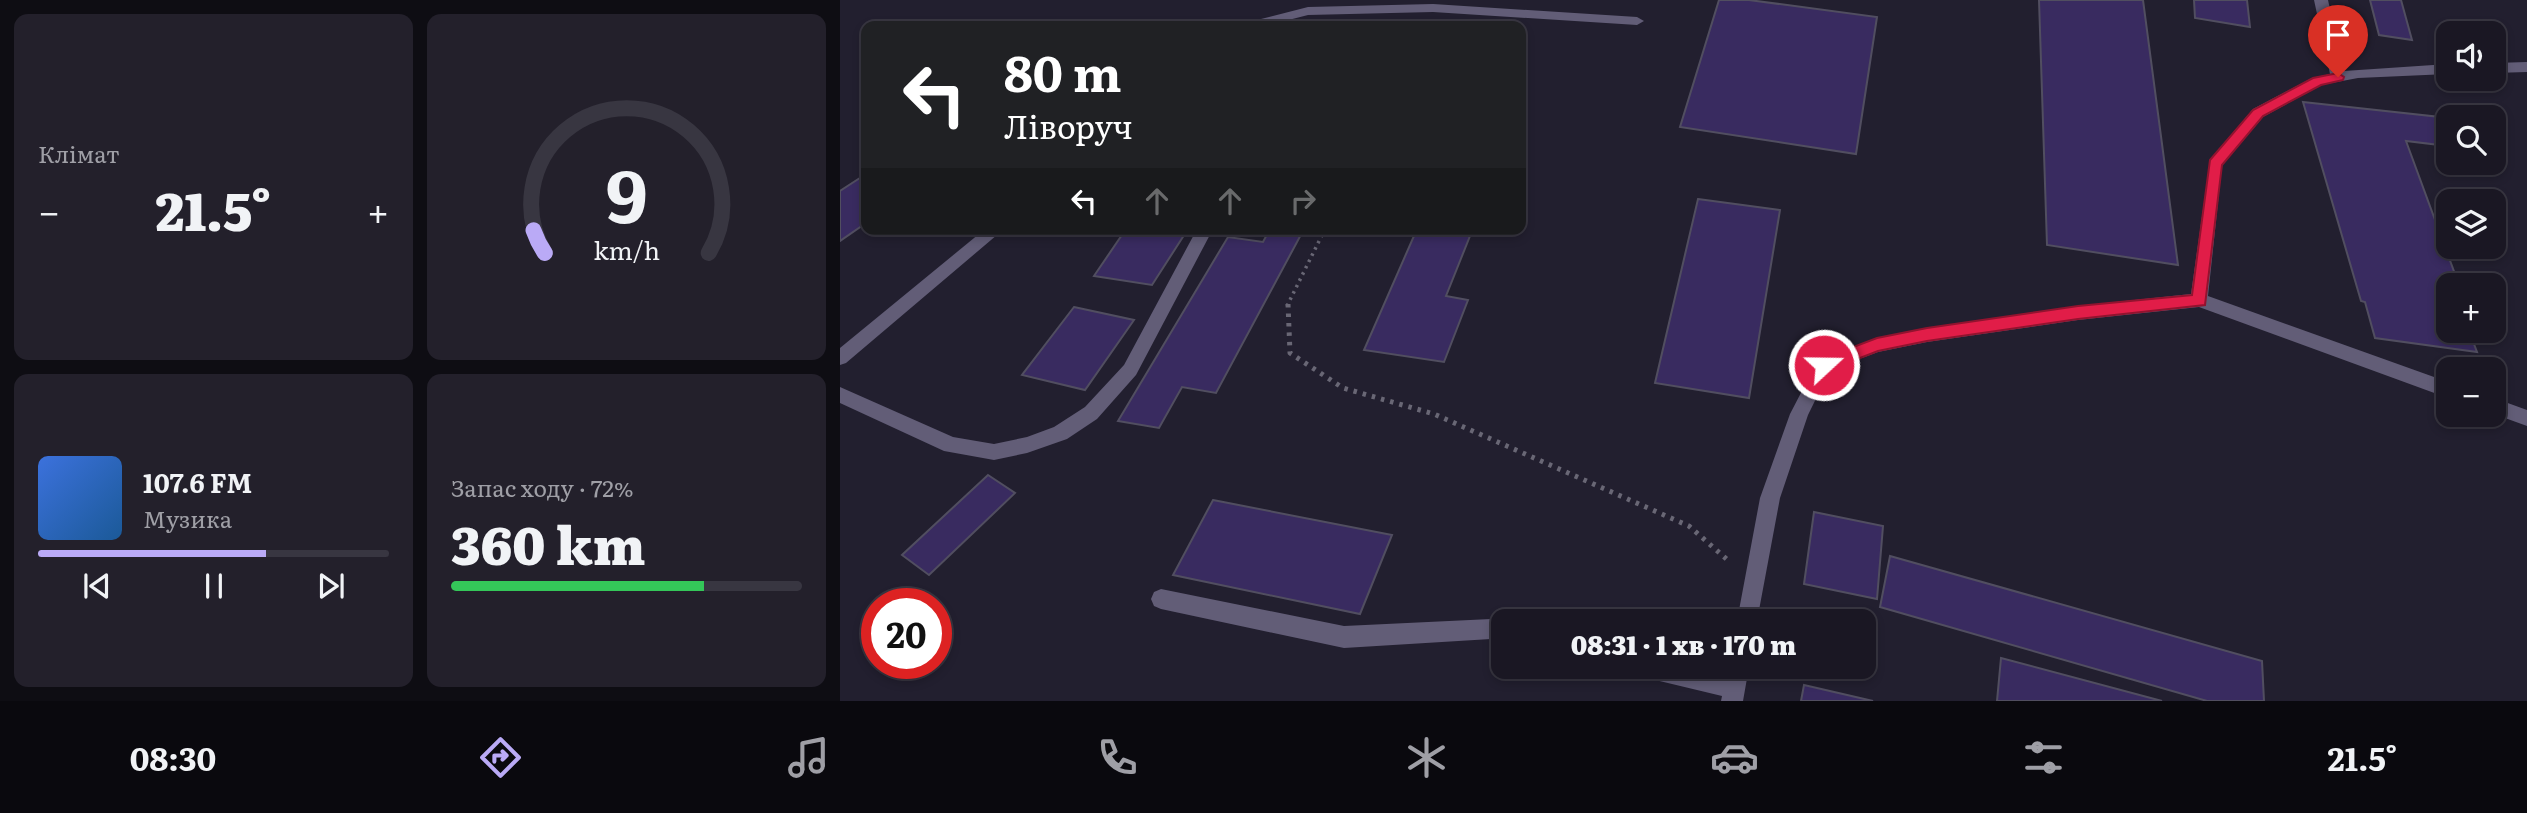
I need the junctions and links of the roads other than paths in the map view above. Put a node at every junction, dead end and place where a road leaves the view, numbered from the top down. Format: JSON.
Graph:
{"nodes":[{"id":1,"x":2321,"y":0,"type":"edge"},
{"id":2,"x":1269,"y":21,"type":"edge"},
{"id":3,"x":1637,"y":21,"type":"dead end"},
{"id":4,"x":2527,"y":67,"type":"edge"},
{"id":5,"x":2506,"y":68,"type":"edge"},
{"id":6,"x":2436,"y":70,"type":"edge"},
{"id":7,"x":2338,"y":77,"type":"junction"},
{"id":8,"x":989,"y":235,"type":"edge"},
{"id":9,"x":1202,"y":235,"type":"edge"},
{"id":10,"x":2199,"y":300,"type":"junction"},
{"id":11,"x":840,"y":358,"type":"edge"},
{"id":12,"x":2436,"y":386,"type":"edge"},
{"id":13,"x":840,"y":396,"type":"edge"},
{"id":14,"x":2506,"y":411,"type":"edge"},
{"id":15,"x":2527,"y":418,"type":"edge"},
{"id":16,"x":1161,"y":598,"type":"dead end"},
{"id":17,"x":1749,"y":609,"type":"edge"},
{"id":18,"x":1491,"y":629,"type":"edge"},
{"id":19,"x":1706,"y":679,"type":"edge"},
{"id":20,"x":1735,"y":685,"type":"edge"}],
"edges":[{"from":1,"to":7,"type":"street"},
{"from":2,"to":3,"type":"street"},
{"from":4,"to":5,"type":"street"},
{"from":6,"to":7,"type":"street"},
{"from":7,"to":10,"type":"street"},
{"from":8,"to":11,"type":"street"},
{"from":9,"to":13,"type":"street"},
{"from":10,"to":12,"type":"street"},
{"from":10,"to":17,"type":"street"},
{"from":14,"to":15,"type":"street"},
{"from":16,"to":18,"type":"street"},
{"from":19,"to":20,"type":"street"}]}
